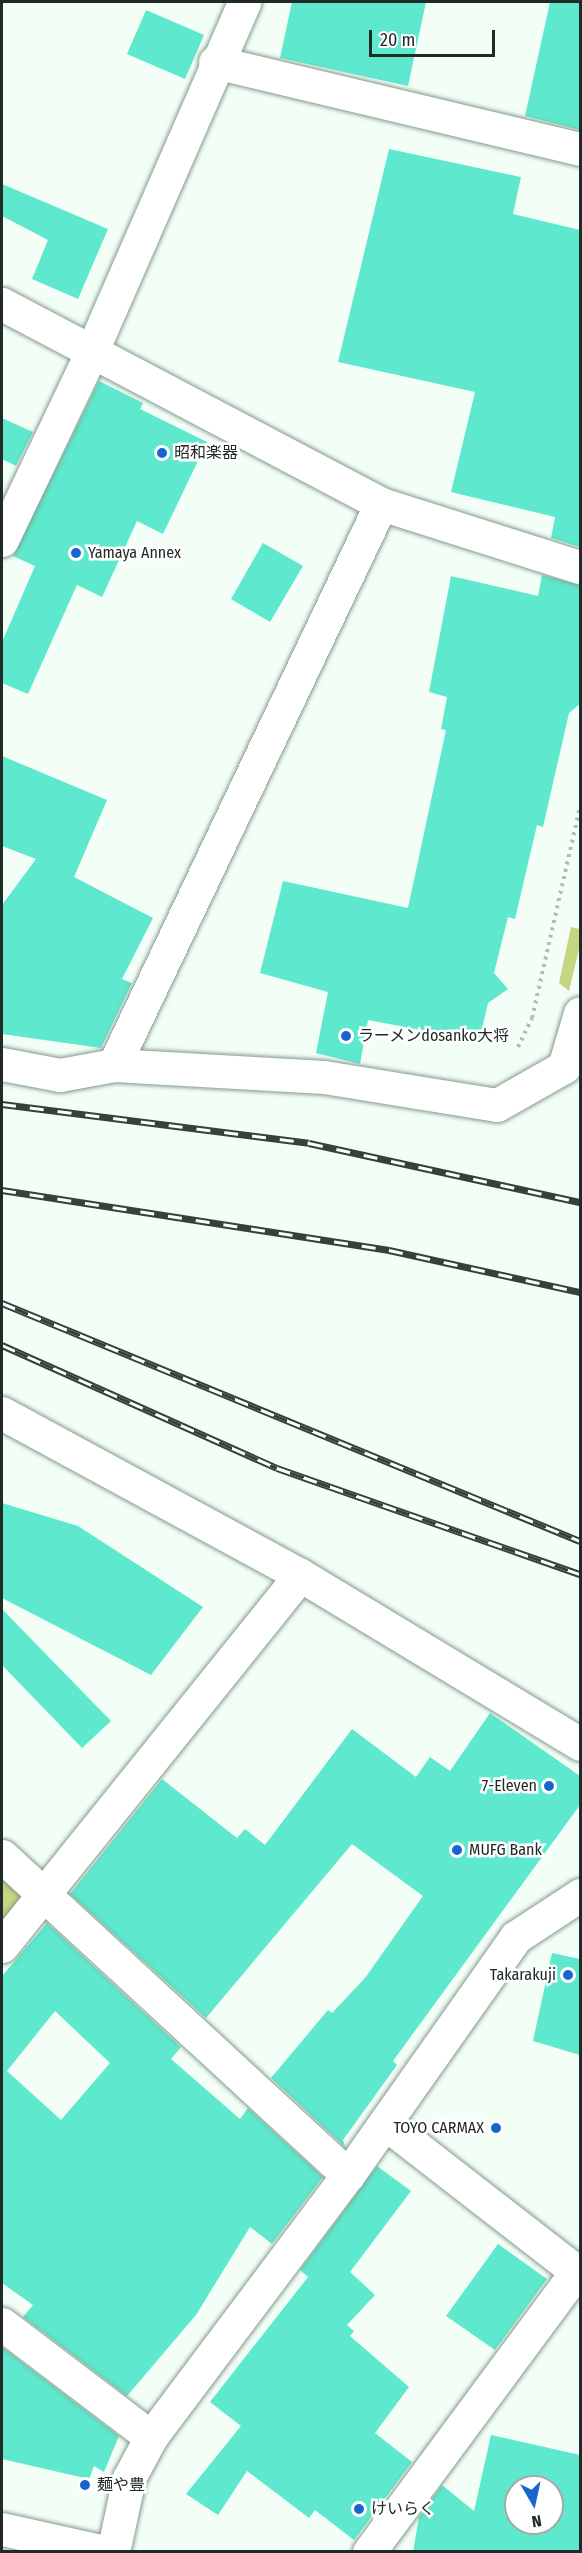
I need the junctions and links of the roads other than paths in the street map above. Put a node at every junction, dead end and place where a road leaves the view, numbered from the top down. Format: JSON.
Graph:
{"nodes":[{"id":1,"x":244,"y":2,"type":"edge"},
{"id":2,"x":215,"y":62,"type":"junction"},
{"id":3,"x":580,"y":149,"type":"edge"},
{"id":4,"x":2,"y":304,"type":"edge"},
{"id":5,"x":91,"y":352,"type":"junction"},
{"id":6,"x":381,"y":504,"type":"junction"},
{"id":7,"x":2,"y":540,"type":"edge"},
{"id":8,"x":580,"y":567,"type":"edge"},
{"id":9,"x":580,"y":1013,"type":"edge"},
{"id":10,"x":2,"y":1064,"type":"edge"},
{"id":11,"x":114,"y":1065,"type":"junction"},
{"id":12,"x":2,"y":1413,"type":"edge"},
{"id":13,"x":300,"y":1575,"type":"junction"},
{"id":14,"x":580,"y":1744,"type":"edge"},
{"id":15,"x":2,"y":1856,"type":"edge"},
{"id":16,"x":580,"y":1895,"type":"edge"},
{"id":17,"x":42,"y":1898,"type":"junction"},
{"id":18,"x":2,"y":1946,"type":"edge"},
{"id":19,"x":385,"y":2123,"type":"junction"},
{"id":20,"x":348,"y":2175,"type":"junction"},
{"id":21,"x":578,"y":2273,"type":"edge"},
{"id":22,"x":2,"y":2325,"type":"edge"},
{"id":23,"x":150,"y":2437,"type":"junction"},
{"id":24,"x":2,"y":2529,"type":"edge"},
{"id":25,"x":105,"y":2552,"type":"edge"},
{"id":26,"x":114,"y":2552,"type":"edge"},
{"id":27,"x":369,"y":2552,"type":"edge"}],
"edges":[{"from":1,"to":2,"type":"street"},
{"from":2,"to":3,"type":"street"},
{"from":2,"to":5,"type":"street"},
{"from":4,"to":5,"type":"street"},
{"from":5,"to":6,"type":"street"},
{"from":5,"to":7,"type":"street"},
{"from":6,"to":8,"type":"street"},
{"from":6,"to":11,"type":"street"},
{"from":9,"to":11,"type":"street"},
{"from":10,"to":11,"type":"street"},
{"from":12,"to":13,"type":"street"},
{"from":13,"to":14,"type":"street"},
{"from":13,"to":17,"type":"street"},
{"from":15,"to":17,"type":"street"},
{"from":16,"to":19,"type":"street"},
{"from":17,"to":18,"type":"street"},
{"from":17,"to":20,"type":"street"},
{"from":19,"to":20,"type":"street"},
{"from":19,"to":21,"type":"street"},
{"from":20,"to":23,"type":"street"},
{"from":21,"to":27,"type":"street"},
{"from":22,"to":23,"type":"street"},
{"from":23,"to":26,"type":"street"},
{"from":24,"to":25,"type":"street"}]}
